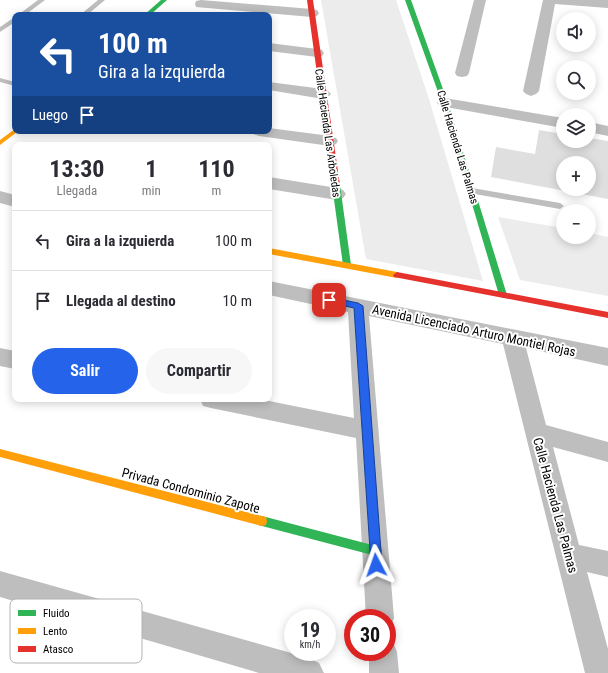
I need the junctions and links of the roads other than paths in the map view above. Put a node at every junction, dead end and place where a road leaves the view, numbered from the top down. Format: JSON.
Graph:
{"nodes":[{"id":1,"x":42,"y":0,"type":"edge"},
{"id":2,"x":102,"y":0,"type":"edge"},
{"id":3,"x":164,"y":0,"type":"edge"},
{"id":4,"x":173,"y":0,"type":"edge"},
{"id":5,"x":408,"y":0,"type":"edge"},
{"id":6,"x":480,"y":0,"type":"edge"},
{"id":7,"x":549,"y":0,"type":"edge"},
{"id":8,"x":556,"y":0,"type":"edge"},
{"id":9,"x":201,"y":4,"type":"dead end"},
{"id":10,"x":608,"y":4,"type":"edge"},
{"id":11,"x":311,"y":7,"type":"edge"},
{"id":12,"x":25,"y":12,"type":"edge"},
{"id":13,"x":87,"y":12,"type":"edge"},
{"id":14,"x":150,"y":12,"type":"edge"},
{"id":15,"x":159,"y":12,"type":"edge"},
{"id":16,"x":12,"y":21,"type":"edge"},
{"id":17,"x":0,"y":30,"type":"edge"},
{"id":18,"x":272,"y":47,"type":"edge"},
{"id":19,"x":317,"y":53,"type":"junction"},
{"id":20,"x":462,"y":74,"type":"dead end"},
{"id":21,"x":0,"y":80,"type":"edge"},
{"id":22,"x":12,"y":83,"type":"edge"},
{"id":23,"x":272,"y":86,"type":"edge"},
{"id":24,"x":531,"y":91,"type":"dead end"},
{"id":25,"x":323,"y":94,"type":"junction"},
{"id":26,"x":445,"y":102,"type":"junction"},
{"id":27,"x":556,"y":122,"type":"edge"},
{"id":28,"x":596,"y":128,"type":"edge"},
{"id":29,"x":608,"y":130,"type":"edge"},
{"id":30,"x":12,"y":133,"type":"edge"},
{"id":31,"x":272,"y":133,"type":"edge"},
{"id":32,"x":330,"y":141,"type":"junction"},
{"id":33,"x":0,"y":143,"type":"edge"},
{"id":34,"x":272,"y":183,"type":"edge"},
{"id":35,"x":472,"y":191,"type":"junction"},
{"id":36,"x":337,"y":194,"type":"junction"},
{"id":37,"x":0,"y":197,"type":"edge"},
{"id":38,"x":12,"y":200,"type":"edge"},
{"id":39,"x":556,"y":205,"type":"edge"},
{"id":40,"x":272,"y":252,"type":"edge"},
{"id":41,"x":347,"y":266,"type":"junction"},
{"id":42,"x":272,"y":289,"type":"edge"},
{"id":43,"x":503,"y":295,"type":"junction"},
{"id":44,"x":358,"y":306,"type":"junction"},
{"id":45,"x":608,"y":315,"type":"edge"},
{"id":46,"x":512,"y":337,"type":"junction"},
{"id":47,"x":608,"y":357,"type":"edge"},
{"id":48,"x":0,"y":358,"type":"edge"},
{"id":49,"x":12,"y":360,"type":"edge"},
{"id":50,"x":226,"y":402,"type":"edge"},
{"id":51,"x":367,"y":430,"type":"junction"},
{"id":52,"x":537,"y":432,"type":"junction"},
{"id":53,"x":608,"y":452,"type":"edge"},
{"id":54,"x":0,"y":453,"type":"edge"},
{"id":55,"x":376,"y":551,"type":"junction"},
{"id":56,"x":569,"y":554,"type":"junction"},
{"id":57,"x":608,"y":564,"type":"edge"},
{"id":58,"x":0,"y":584,"type":"edge"},
{"id":59,"x":52,"y":599,"type":"edge"},
{"id":60,"x":379,"y":609,"type":"edge"},
{"id":61,"x":142,"y":625,"type":"edge"},
{"id":62,"x":383,"y":661,"type":"edge"},
{"id":63,"x":309,"y":673,"type":"edge"},
{"id":64,"x":384,"y":673,"type":"edge"},
{"id":65,"x":600,"y":673,"type":"edge"}],
"edges":[{"from":1,"to":12,"type":"lane"},
{"from":2,"to":13,"type":"lane"},
{"from":3,"to":14,"type":"street"},
{"from":4,"to":15,"type":"street"},
{"from":5,"to":26,"type":"street","name":"Calle Hacienda Las Palmas"},
{"from":6,"to":20,"type":"street"},
{"from":7,"to":24,"type":"street"},
{"from":8,"to":10,"type":"street"},
{"from":9,"to":11,"type":"street"},
{"from":11,"to":19,"type":"street","name":"Calle Hacienda Las Arboledas"},
{"from":16,"to":17,"type":"lane"},
{"from":18,"to":19,"type":"street"},
{"from":19,"to":25,"type":"street","name":"Calle Hacienda Las Arboledas"},
{"from":21,"to":22,"type":"lane"},
{"from":23,"to":25,"type":"street"},
{"from":25,"to":32,"type":"street","name":"Calle Hacienda Las Arboledas"},
{"from":26,"to":27,"type":"street"},
{"from":26,"to":35,"type":"street","name":"Calle Hacienda Las Palmas"},
{"from":28,"to":29,"type":"street"},
{"from":30,"to":33,"type":"street"},
{"from":31,"to":32,"type":"street"},
{"from":32,"to":36,"type":"street","name":"Calle Hacienda Las Arboledas"},
{"from":34,"to":36,"type":"street"},
{"from":35,"to":39,"type":"lane"},
{"from":35,"to":43,"type":"street","name":"Calle Hacienda Las Palmas"},
{"from":36,"to":41,"type":"street","name":"Calle Hacienda Las Arboledas"},
{"from":37,"to":38,"type":"street"},
{"from":40,"to":41,"type":"street"},
{"from":41,"to":43,"type":"street"},
{"from":42,"to":44,"type":"street","name":"Avenida Licenciado Arturo Montiel Rojas"},
{"from":43,"to":45,"type":"street"},
{"from":44,"to":46,"type":"street","name":"Avenida Licenciado Arturo Montiel Rojas"},
{"from":44,"to":51,"type":"street"},
{"from":46,"to":47,"type":"street","name":"Avenida Licenciado Arturo Montiel Rojas"},
{"from":46,"to":52,"type":"street","name":"Calle Hacienda Las Palmas"},
{"from":48,"to":49,"type":"street"},
{"from":50,"to":51,"type":"street"},
{"from":51,"to":55,"type":"street"},
{"from":52,"to":53,"type":"street"},
{"from":52,"to":56,"type":"street","name":"Calle Hacienda Las Palmas"},
{"from":54,"to":55,"type":"street","name":"Privada Condominio Zapote"},
{"from":55,"to":60,"type":"street"},
{"from":56,"to":57,"type":"street"},
{"from":56,"to":65,"type":"street","name":"Calle Hacienda Las Palmas"},
{"from":58,"to":59,"type":"street"},
{"from":61,"to":63,"type":"street"},
{"from":62,"to":64,"type":"street"}]}
